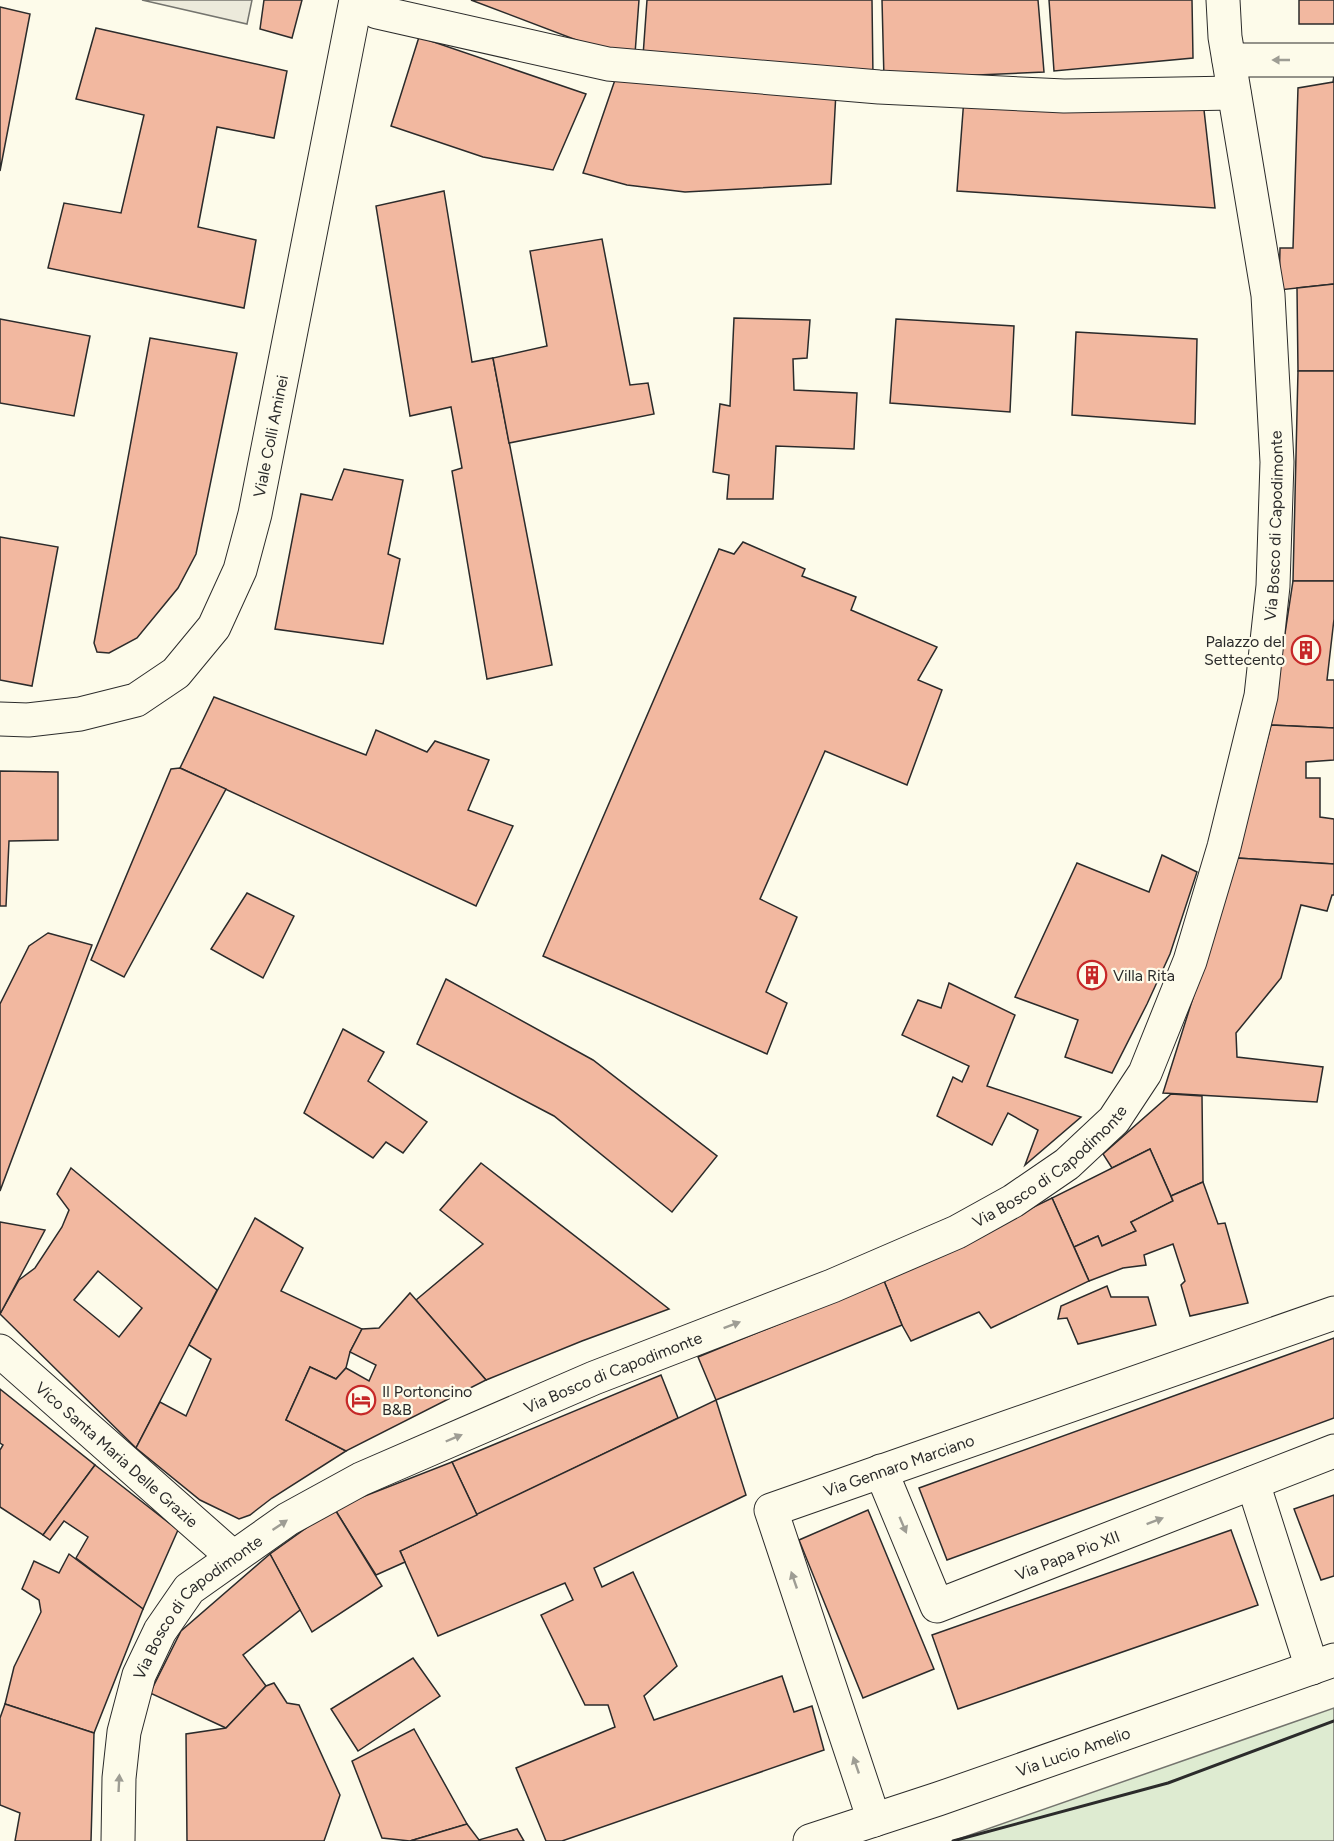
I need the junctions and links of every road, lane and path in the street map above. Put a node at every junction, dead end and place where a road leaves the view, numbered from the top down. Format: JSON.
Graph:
{"nodes":[{"id":1,"x":1223,"y":0,"type":"edge"},
{"id":2,"x":367,"y":6,"type":"edge"},
{"id":3,"x":1229,"y":60,"type":"junction"},
{"id":4,"x":1334,"y":60,"type":"edge"},
{"id":5,"x":1234,"y":93,"type":"junction"},
{"id":6,"x":0,"y":719,"type":"edge"},
{"id":7,"x":1334,"y":1313,"type":"edge"},
{"id":8,"x":0,"y":1351,"type":"edge"},
{"id":9,"x":1334,"y":1451,"type":"edge"},
{"id":10,"x":881,"y":1471,"type":"junction"},
{"id":11,"x":1253,"y":1483,"type":"junction"},
{"id":12,"x":233,"y":1557,"type":"junction"},
{"id":13,"x":1323,"y":1664,"type":"edge"},
{"id":14,"x":874,"y":1820,"type":"junction"},
{"id":15,"x":118,"y":1841,"type":"edge"},
{"id":16,"x":810,"y":1841,"type":"edge"}],
"edges":[{"from":1,"to":3,"type":"street","name":"Via Bosco di Capodimonte"},
{"from":2,"to":5,"type":"street"},
{"from":2,"to":6,"type":"street","name":"Viale Colli Aminei"},
{"from":4,"to":3,"type":"street","one_way":true},
{"from":3,"to":5,"type":"street","name":"Via Bosco di Capodimonte"},
{"from":12,"to":5,"type":"street","name":"Via Bosco di Capodimonte","one_way":true},
{"from":7,"to":10,"type":"street","name":"Via Gennaro Marciano"},
{"from":8,"to":12,"type":"street","name":"Vico Santa Maria Delle Grazie"},
{"from":9,"to":11,"type":"street","name":"Via Papa Pio XII"},
{"from":10,"to":11,"type":"street","name":"Via Papa Pio XII","one_way":true},
{"from":14,"to":10,"type":"street","name":"Via Gennaro Marciano","one_way":true},
{"from":11,"to":13,"type":"street"},
{"from":15,"to":12,"type":"street","name":"Via Bosco di Capodimonte","one_way":true},
{"from":13,"to":14,"type":"street","name":"Via Lucio Amelio"},
{"from":14,"to":16,"type":"street","name":"Via Lucio Amelio"}]}
